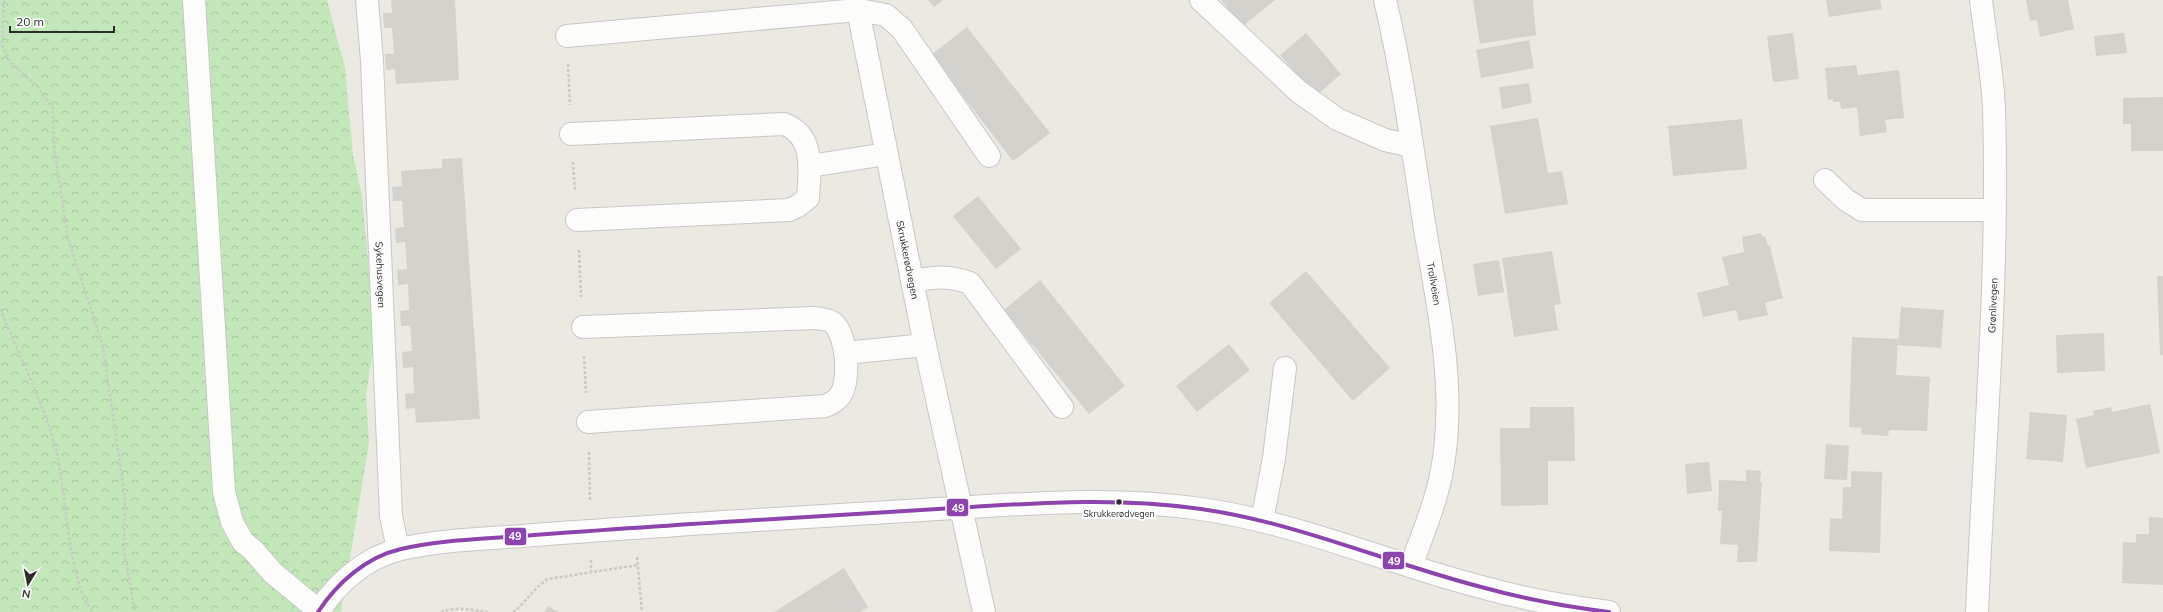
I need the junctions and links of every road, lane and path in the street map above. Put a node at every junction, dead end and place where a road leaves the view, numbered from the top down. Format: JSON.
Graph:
{"nodes":[{"id":1,"x":4,"y":0,"type":"edge"},
{"id":2,"x":194,"y":0,"type":"edge"},
{"id":3,"x":367,"y":0,"type":"edge"},
{"id":4,"x":1201,"y":0,"type":"edge"},
{"id":5,"x":1385,"y":0,"type":"edge"},
{"id":6,"x":1981,"y":0,"type":"edge"},
{"id":7,"x":857,"y":5,"type":"edge"},
{"id":8,"x":567,"y":36,"type":"dead end"},
{"id":9,"x":571,"y":134,"type":"dead end"},
{"id":10,"x":1412,"y":146,"type":"junction"},
{"id":11,"x":886,"y":154,"type":"junction"},
{"id":12,"x":989,"y":156,"type":"dead end"},
{"id":13,"x":810,"y":166,"type":"junction"},
{"id":14,"x":1826,"y":180,"type":"dead end"},
{"id":15,"x":1995,"y":210,"type":"junction"},
{"id":16,"x":577,"y":220,"type":"dead end"},
{"id":17,"x":912,"y":281,"type":"junction"},
{"id":18,"x":0,"y":309,"type":"edge"},
{"id":19,"x":583,"y":327,"type":"dead end"},
{"id":20,"x":925,"y":345,"type":"junction"},
{"id":21,"x":845,"y":353,"type":"junction"},
{"id":22,"x":1285,"y":368,"type":"dead end"},
{"id":23,"x":1062,"y":407,"type":"dead end"},
{"id":24,"x":588,"y":422,"type":"dead end"},
{"id":25,"x":960,"y":508,"type":"junction"},
{"id":26,"x":1262,"y":521,"type":"junction"},
{"id":27,"x":635,"y":527,"type":"junction"},
{"id":28,"x":398,"y":549,"type":"junction"},
{"id":29,"x":638,"y":565,"type":"junction"},
{"id":30,"x":1411,"y":566,"type":"junction"},
{"id":31,"x":318,"y":611,"type":"edge"},
{"id":32,"x":93,"y":612,"type":"edge"},
{"id":33,"x":135,"y":612,"type":"edge"},
{"id":34,"x":441,"y":612,"type":"edge"},
{"id":35,"x":488,"y":612,"type":"edge"},
{"id":36,"x":513,"y":612,"type":"edge"},
{"id":37,"x":642,"y":612,"type":"edge"},
{"id":38,"x":984,"y":612,"type":"edge"},
{"id":39,"x":1610,"y":612,"type":"edge"},
{"id":40,"x":1977,"y":612,"type":"edge"}],
"edges":[{"from":1,"to":33,"type":"path"},
{"from":2,"to":31,"type":"street"},
{"from":3,"to":28,"type":"street","name":"Sykehusvegen"},
{"from":4,"to":10,"type":"street"},
{"from":5,"to":10,"type":"street","name":"Trollveien"},
{"from":6,"to":15,"type":"street","name":"Grønlivegen"},
{"from":7,"to":8,"type":"street"},
{"from":7,"to":11,"type":"street","name":"Skrukkerødvegen"},
{"from":7,"to":12,"type":"street"},
{"from":9,"to":13,"type":"street"},
{"from":10,"to":30,"type":"street","name":"Trollveien"},
{"from":11,"to":13,"type":"street"},
{"from":11,"to":17,"type":"street","name":"Skrukkerødvegen"},
{"from":13,"to":16,"type":"street"},
{"from":14,"to":15,"type":"street"},
{"from":15,"to":40,"type":"street","name":"Grønlivegen"},
{"from":17,"to":20,"type":"street","name":"Skrukkerødvegen"},
{"from":17,"to":23,"type":"street"},
{"from":18,"to":32,"type":"path"},
{"from":19,"to":21,"type":"street"},
{"from":20,"to":21,"type":"street"},
{"from":20,"to":25,"type":"street","name":"Skrukkerødvegen"},
{"from":21,"to":24,"type":"street"},
{"from":22,"to":26,"type":"street"},
{"from":25,"to":26,"type":"street"},
{"from":25,"to":27,"type":"street"},
{"from":25,"to":38,"type":"street","name":"Skrukkerødvegen"},
{"from":26,"to":30,"type":"street"},
{"from":27,"to":28,"type":"street"},
{"from":27,"to":29,"type":"path"},
{"from":28,"to":31,"type":"street"},
{"from":29,"to":36,"type":"path"},
{"from":29,"to":37,"type":"path"},
{"from":30,"to":39,"type":"street"},
{"from":34,"to":35,"type":"path"}]}
